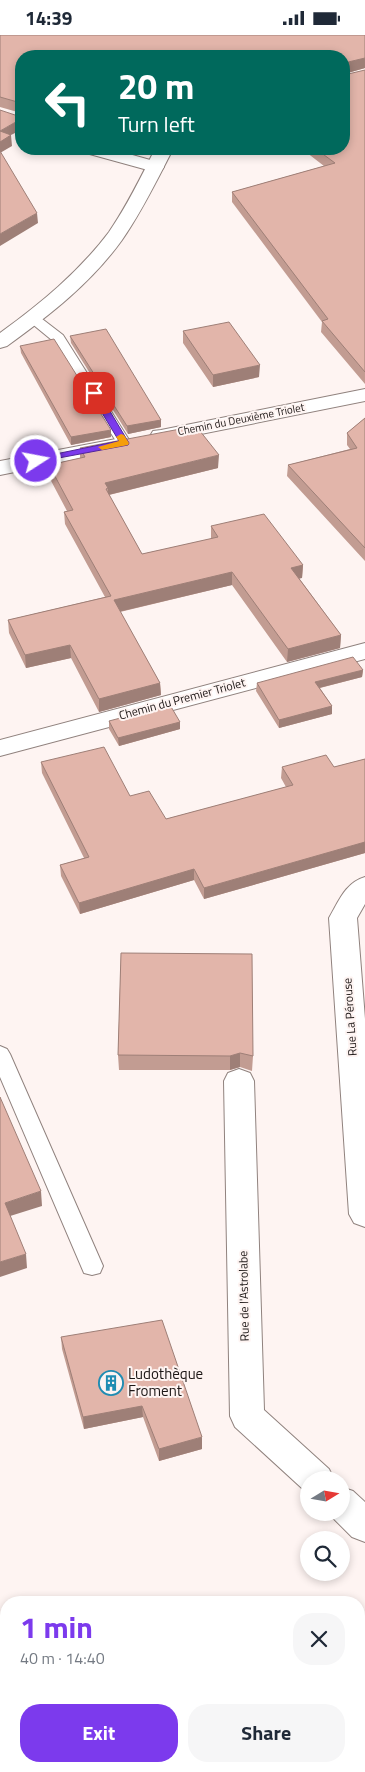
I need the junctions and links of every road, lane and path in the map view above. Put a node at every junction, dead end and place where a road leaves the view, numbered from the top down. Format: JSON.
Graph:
{"nodes":[{"id":1,"x":113,"y":155,"type":"edge"},
{"id":2,"x":161,"y":155,"type":"edge"},
{"id":3,"x":155,"y":167,"type":"junction"},
{"id":4,"x":32,"y":319,"type":"junction"},
{"id":5,"x":0,"y":341,"type":"edge"},
{"id":6,"x":365,"y":395,"type":"edge"},
{"id":7,"x":124,"y":443,"type":"junction"},
{"id":8,"x":0,"y":468,"type":"edge"},
{"id":9,"x":365,"y":651,"type":"edge"},
{"id":10,"x":0,"y":748,"type":"edge"},
{"id":11,"x":365,"y":887,"type":"edge"},
{"id":12,"x":0,"y":1054,"type":"edge"},
{"id":13,"x":239,"y":1081,"type":"dead end"},
{"id":14,"x":365,"y":1214,"type":"edge"},
{"id":15,"x":92,"y":1266,"type":"dead end"},
{"id":16,"x":307,"y":1471,"type":"edge"},
{"id":17,"x":350,"y":1511,"type":"edge"},
{"id":18,"x":365,"y":1525,"type":"edge"}],
"edges":[{"from":1,"to":3,"type":"street"},
{"from":2,"to":3,"type":"street"},
{"from":3,"to":4,"type":"street"},
{"from":4,"to":5,"type":"street"},
{"from":4,"to":7,"type":"lane"},
{"from":6,"to":7,"type":"street","name":"Chemin du Deuxième Triolet"},
{"from":7,"to":8,"type":"street","name":"Chemin du Deuxième Triolet"},
{"from":9,"to":10,"type":"street","name":"Chemin du Premier Triolet"},
{"from":11,"to":14,"type":"street","name":"Rue La Pérouse"},
{"from":12,"to":15,"type":"lane"},
{"from":13,"to":16,"type":"street","name":"Rue de l'Astrolabe"},
{"from":17,"to":18,"type":"street"}]}
